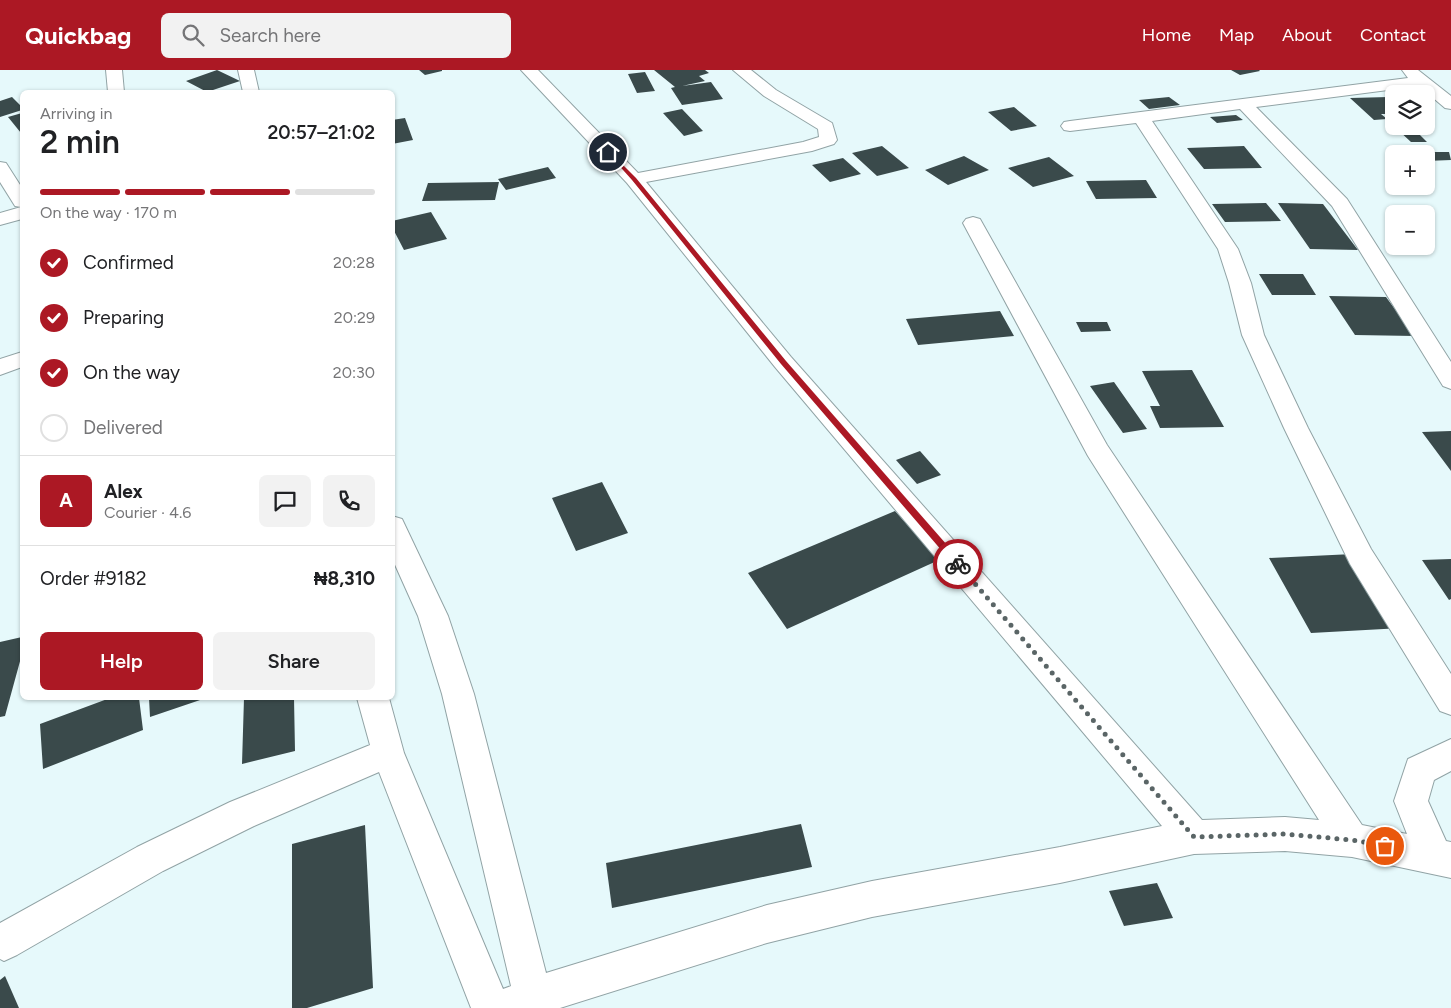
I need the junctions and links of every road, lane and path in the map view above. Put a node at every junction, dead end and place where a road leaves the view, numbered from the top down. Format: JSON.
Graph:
{"nodes":[{"id":1,"x":114,"y":70,"type":"edge"},
{"id":2,"x":246,"y":70,"type":"edge"},
{"id":3,"x":529,"y":70,"type":"edge"},
{"id":4,"x":741,"y":70,"type":"edge"},
{"id":5,"x":1408,"y":70,"type":"edge"},
{"id":6,"x":1423,"y":81,"type":"junction"},
{"id":7,"x":116,"y":90,"type":"edge"},
{"id":8,"x":251,"y":90,"type":"edge"},
{"id":9,"x":1244,"y":104,"type":"junction"},
{"id":10,"x":1451,"y":104,"type":"edge"},
{"id":11,"x":1141,"y":117,"type":"junction"},
{"id":12,"x":1070,"y":126,"type":"dead end"},
{"id":13,"x":0,"y":167,"type":"edge"},
{"id":14,"x":634,"y":179,"type":"junction"},
{"id":15,"x":20,"y":199,"type":"edge"},
{"id":16,"x":20,"y":214,"type":"edge"},
{"id":17,"x":0,"y":219,"type":"edge"},
{"id":18,"x":974,"y":223,"type":"dead end"},
{"id":19,"x":20,"y":361,"type":"edge"},
{"id":20,"x":0,"y":368,"type":"edge"},
{"id":21,"x":1451,"y":382,"type":"edge"},
{"id":22,"x":395,"y":533,"type":"edge"},
{"id":23,"x":374,"y":700,"type":"edge"},
{"id":24,"x":1451,"y":701,"type":"edge"},
{"id":25,"x":388,"y":753,"type":"junction"},
{"id":26,"x":1451,"y":754,"type":"edge"},
{"id":27,"x":1194,"y":837,"type":"junction"},
{"id":28,"x":1352,"y":840,"type":"junction"},
{"id":29,"x":1443,"y":858,"type":"edge"},
{"id":30,"x":4,"y":942,"type":"dead end"},
{"id":31,"x":524,"y":1004,"type":"edge"},
{"id":32,"x":491,"y":1008,"type":"edge"}],
"edges":[{"from":1,"to":7,"type":"street"},
{"from":2,"to":8,"type":"street"},
{"from":3,"to":14,"type":"street"},
{"from":4,"to":14,"type":"street"},
{"from":5,"to":6,"type":"street"},
{"from":6,"to":9,"type":"street"},
{"from":6,"to":10,"type":"street"},
{"from":9,"to":11,"type":"street"},
{"from":9,"to":21,"type":"street"},
{"from":11,"to":12,"type":"street"},
{"from":11,"to":24,"type":"street"},
{"from":13,"to":15,"type":"street"},
{"from":14,"to":27,"type":"street"},
{"from":16,"to":17,"type":"street"},
{"from":18,"to":28,"type":"street"},
{"from":19,"to":20,"type":"street"},
{"from":22,"to":31,"type":"street"},
{"from":23,"to":25,"type":"street"},
{"from":25,"to":30,"type":"street"},
{"from":25,"to":32,"type":"street"},
{"from":26,"to":29,"type":"street"},
{"from":27,"to":28,"type":"street"},
{"from":27,"to":31,"type":"street"},
{"from":28,"to":29,"type":"street"}]}
